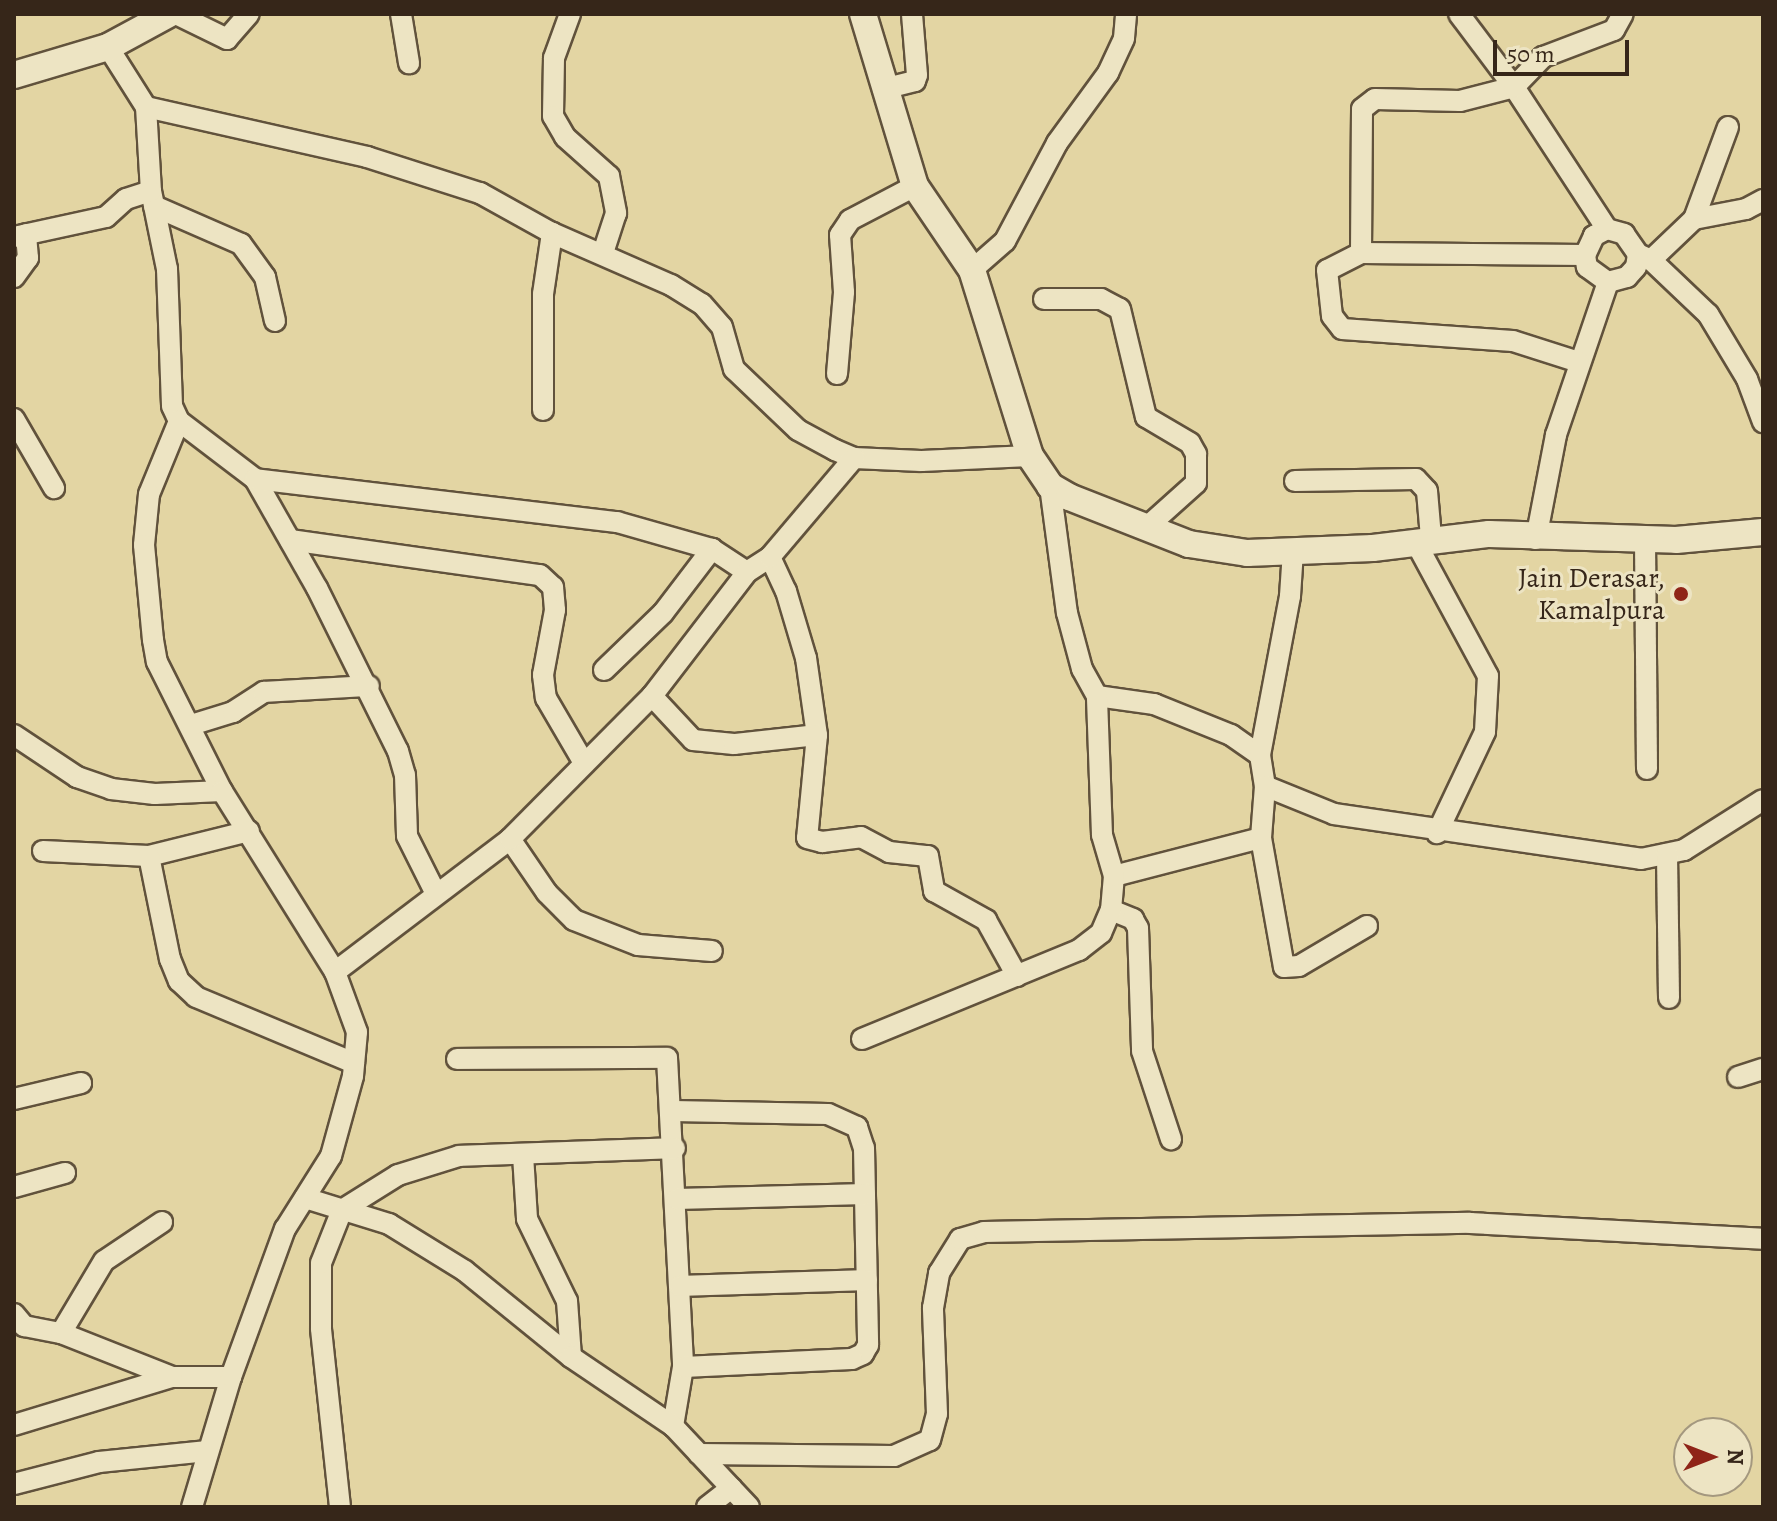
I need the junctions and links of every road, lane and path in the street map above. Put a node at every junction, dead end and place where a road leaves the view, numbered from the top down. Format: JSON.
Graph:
{"nodes":[{"id":1,"x":169,"y":14,"type":"edge"},
{"id":2,"x":176,"y":14,"type":"edge"},
{"id":3,"x":249,"y":14,"type":"edge"},
{"id":4,"x":401,"y":14,"type":"edge"},
{"id":5,"x":570,"y":14,"type":"edge"},
{"id":6,"x":863,"y":14,"type":"edge"},
{"id":7,"x":912,"y":14,"type":"edge"},
{"id":8,"x":1126,"y":14,"type":"edge"},
{"id":9,"x":1459,"y":14,"type":"edge"},
{"id":10,"x":1623,"y":14,"type":"edge"},
{"id":11,"x":108,"y":47,"type":"junction"},
{"id":12,"x":409,"y":63,"type":"dead end"},
{"id":13,"x":14,"y":75,"type":"edge"},
{"id":14,"x":1514,"y":87,"type":"junction"},
{"id":15,"x":883,"y":89,"type":"junction"},
{"id":16,"x":146,"y":107,"type":"junction"},
{"id":17,"x":1728,"y":127,"type":"dead end"},
{"id":18,"x":915,"y":186,"type":"junction"},
{"id":19,"x":152,"y":198,"type":"junction"},
{"id":20,"x":1763,"y":200,"type":"edge"},
{"id":21,"x":1694,"y":219,"type":"junction"},
{"id":22,"x":1607,"y":229,"type":"junction"},
{"id":23,"x":552,"y":233,"type":"junction"},
{"id":24,"x":20,"y":236,"type":"edge"},
{"id":25,"x":603,"y":253,"type":"junction"},
{"id":26,"x":1361,"y":253,"type":"junction"},
{"id":27,"x":1585,"y":255,"type":"junction"},
{"id":28,"x":1645,"y":257,"type":"junction"},
{"id":29,"x":972,"y":270,"type":"junction"},
{"id":30,"x":14,"y":277,"type":"edge"},
{"id":31,"x":1608,"y":282,"type":"junction"},
{"id":32,"x":1044,"y":299,"type":"dead end"},
{"id":33,"x":275,"y":321,"type":"dead end"},
{"id":34,"x":1579,"y":362,"type":"junction"},
{"id":35,"x":837,"y":374,"type":"dead end"},
{"id":36,"x":543,"y":410,"type":"dead end"},
{"id":37,"x":1762,"y":413,"type":"edge"},
{"id":38,"x":14,"y":419,"type":"edge"},
{"id":39,"x":179,"y":421,"type":"junction"},
{"id":40,"x":1030,"y":456,"type":"junction"},
{"id":41,"x":854,"y":458,"type":"junction"},
{"id":42,"x":255,"y":479,"type":"junction"},
{"id":43,"x":1295,"y":481,"type":"dead end"},
{"id":44,"x":1050,"y":486,"type":"junction"},
{"id":45,"x":54,"y":488,"type":"dead end"},
{"id":46,"x":1148,"y":526,"type":"junction"},
{"id":47,"x":1763,"y":532,"type":"edge"},
{"id":48,"x":1423,"y":539,"type":"junction"},
{"id":49,"x":1536,"y":539,"type":"junction"},
{"id":50,"x":290,"y":540,"type":"junction"},
{"id":51,"x":1645,"y":540,"type":"junction"},
{"id":52,"x":712,"y":549,"type":"junction"},
{"id":53,"x":1293,"y":551,"type":"junction"},
{"id":54,"x":770,"y":557,"type":"junction"},
{"id":55,"x":747,"y":572,"type":"junction"},
{"id":56,"x":604,"y":670,"type":"dead end"},
{"id":57,"x":369,"y":686,"type":"junction"},
{"id":58,"x":652,"y":696,"type":"junction"},
{"id":59,"x":1097,"y":696,"type":"junction"},
{"id":60,"x":191,"y":725,"type":"junction"},
{"id":61,"x":14,"y":735,"type":"edge"},
{"id":62,"x":817,"y":735,"type":"junction"},
{"id":63,"x":1260,"y":755,"type":"junction"},
{"id":64,"x":584,"y":763,"type":"junction"},
{"id":65,"x":1647,"y":769,"type":"dead end"},
{"id":66,"x":1265,"y":786,"type":"junction"},
{"id":67,"x":222,"y":791,"type":"junction"},
{"id":68,"x":1763,"y":800,"type":"edge"},
{"id":69,"x":249,"y":831,"type":"junction"},
{"id":70,"x":1437,"y":833,"type":"junction"},
{"id":71,"x":1261,"y":838,"type":"junction"},
{"id":72,"x":510,"y":839,"type":"junction"},
{"id":73,"x":43,"y":851,"type":"dead end"},
{"id":74,"x":1667,"y":854,"type":"junction"},
{"id":75,"x":149,"y":856,"type":"junction"},
{"id":76,"x":1114,"y":876,"type":"junction"},
{"id":77,"x":435,"y":892,"type":"junction"},
{"id":78,"x":1111,"y":910,"type":"junction"},
{"id":79,"x":1367,"y":926,"type":"dead end"},
{"id":80,"x":712,"y":951,"type":"dead end"},
{"id":81,"x":335,"y":972,"type":"junction"},
{"id":82,"x":1017,"y":976,"type":"junction"},
{"id":83,"x":1669,"y":998,"type":"dead end"},
{"id":84,"x":862,"y":1039,"type":"dead end"},
{"id":85,"x":457,"y":1059,"type":"dead end"},
{"id":86,"x":354,"y":1063,"type":"junction"},
{"id":87,"x":1763,"y":1069,"type":"edge"},
{"id":88,"x":1738,"y":1077,"type":"dead end"},
{"id":89,"x":81,"y":1083,"type":"dead end"},
{"id":90,"x":14,"y":1099,"type":"edge"},
{"id":91,"x":673,"y":1111,"type":"junction"},
{"id":92,"x":1171,"y":1139,"type":"dead end"},
{"id":93,"x":675,"y":1148,"type":"junction"},
{"id":94,"x":523,"y":1155,"type":"junction"},
{"id":95,"x":65,"y":1173,"type":"dead end"},
{"id":96,"x":14,"y":1187,"type":"edge"},
{"id":97,"x":865,"y":1194,"type":"junction"},
{"id":98,"x":305,"y":1198,"type":"junction"},
{"id":99,"x":677,"y":1199,"type":"junction"},
{"id":100,"x":342,"y":1210,"type":"junction"},
{"id":101,"x":162,"y":1222,"type":"dead end"},
{"id":102,"x":1763,"y":1239,"type":"edge"},
{"id":103,"x":867,"y":1280,"type":"junction"},
{"id":104,"x":680,"y":1286,"type":"junction"},
{"id":105,"x":17,"y":1323,"type":"edge"},
{"id":106,"x":61,"y":1333,"type":"junction"},
{"id":107,"x":571,"y":1357,"type":"junction"},
{"id":108,"x":683,"y":1367,"type":"junction"},
{"id":109,"x":172,"y":1377,"type":"junction"},
{"id":110,"x":231,"y":1377,"type":"junction"},
{"id":111,"x":14,"y":1425,"type":"edge"},
{"id":112,"x":673,"y":1426,"type":"junction"},
{"id":113,"x":207,"y":1451,"type":"junction"},
{"id":114,"x":699,"y":1454,"type":"junction"},
{"id":115,"x":14,"y":1484,"type":"edge"},
{"id":116,"x":731,"y":1488,"type":"junction"},
{"id":117,"x":192,"y":1507,"type":"edge"},
{"id":118,"x":340,"y":1507,"type":"edge"},
{"id":119,"x":707,"y":1507,"type":"edge"},
{"id":120,"x":749,"y":1507,"type":"edge"}],
"edges":[{"from":1,"to":11,"type":"street"},
{"from":2,"to":3,"type":"street"},
{"from":4,"to":12,"type":"street"},
{"from":5,"to":25,"type":"street"},
{"from":6,"to":15,"type":"street"},
{"from":7,"to":15,"type":"street"},
{"from":8,"to":29,"type":"street"},
{"from":9,"to":14,"type":"street"},
{"from":10,"to":14,"type":"street"},
{"from":11,"to":13,"type":"street"},
{"from":11,"to":16,"type":"street"},
{"from":14,"to":22,"type":"street"},
{"from":14,"to":26,"type":"street"},
{"from":15,"to":18,"type":"street"},
{"from":16,"to":19,"type":"street"},
{"from":16,"to":23,"type":"street"},
{"from":17,"to":21,"type":"street"},
{"from":18,"to":29,"type":"street"},
{"from":18,"to":35,"type":"street"},
{"from":19,"to":24,"type":"street"},
{"from":19,"to":33,"type":"street"},
{"from":19,"to":39,"type":"street"},
{"from":20,"to":21,"type":"street"},
{"from":21,"to":28,"type":"street"},
{"from":22,"to":27,"type":"street"},
{"from":22,"to":28,"type":"street"},
{"from":23,"to":25,"type":"street"},
{"from":23,"to":36,"type":"street"},
{"from":24,"to":30,"type":"street"},
{"from":25,"to":41,"type":"street"},
{"from":26,"to":27,"type":"street"},
{"from":26,"to":34,"type":"street"},
{"from":27,"to":31,"type":"street"},
{"from":28,"to":31,"type":"street"},
{"from":28,"to":37,"type":"street"},
{"from":29,"to":40,"type":"street"},
{"from":31,"to":34,"type":"street"},
{"from":32,"to":46,"type":"street"},
{"from":34,"to":49,"type":"street"},
{"from":38,"to":45,"type":"street"},
{"from":39,"to":42,"type":"street"},
{"from":39,"to":60,"type":"street"},
{"from":40,"to":41,"type":"street"},
{"from":40,"to":44,"type":"street"},
{"from":41,"to":54,"type":"street"},
{"from":42,"to":50,"type":"street"},
{"from":42,"to":52,"type":"street"},
{"from":43,"to":48,"type":"street"},
{"from":44,"to":46,"type":"street"},
{"from":44,"to":59,"type":"street"},
{"from":46,"to":53,"type":"street"},
{"from":47,"to":51,"type":"street"},
{"from":48,"to":49,"type":"street"},
{"from":48,"to":53,"type":"street"},
{"from":48,"to":70,"type":"street"},
{"from":49,"to":51,"type":"street"},
{"from":50,"to":57,"type":"street"},
{"from":50,"to":64,"type":"street"},
{"from":51,"to":65,"type":"street"},
{"from":52,"to":55,"type":"street"},
{"from":52,"to":56,"type":"street"},
{"from":53,"to":63,"type":"street"},
{"from":54,"to":55,"type":"street"},
{"from":54,"to":62,"type":"street"},
{"from":55,"to":58,"type":"street"},
{"from":57,"to":60,"type":"street"},
{"from":57,"to":77,"type":"street"},
{"from":58,"to":62,"type":"street"},
{"from":58,"to":64,"type":"street"},
{"from":59,"to":63,"type":"street"},
{"from":59,"to":76,"type":"street"},
{"from":60,"to":67,"type":"street"},
{"from":61,"to":67,"type":"street"},
{"from":62,"to":82,"type":"street"},
{"from":63,"to":66,"type":"street"},
{"from":64,"to":72,"type":"street"},
{"from":66,"to":70,"type":"street"},
{"from":66,"to":71,"type":"street"},
{"from":67,"to":69,"type":"street"},
{"from":68,"to":74,"type":"street"},
{"from":69,"to":75,"type":"street"},
{"from":69,"to":81,"type":"street"},
{"from":70,"to":74,"type":"street"},
{"from":71,"to":76,"type":"street"},
{"from":71,"to":79,"type":"street"},
{"from":72,"to":77,"type":"street"},
{"from":72,"to":80,"type":"street"},
{"from":73,"to":75,"type":"street"},
{"from":74,"to":83,"type":"street"},
{"from":75,"to":86,"type":"street"},
{"from":76,"to":78,"type":"street"},
{"from":77,"to":81,"type":"street"},
{"from":78,"to":82,"type":"street"},
{"from":78,"to":92,"type":"street"},
{"from":81,"to":86,"type":"street"},
{"from":82,"to":84,"type":"street"},
{"from":85,"to":91,"type":"street"},
{"from":86,"to":98,"type":"street"},
{"from":87,"to":88,"type":"street"},
{"from":89,"to":90,"type":"street"},
{"from":91,"to":93,"type":"street"},
{"from":91,"to":97,"type":"street"},
{"from":93,"to":94,"type":"street"},
{"from":93,"to":99,"type":"street"},
{"from":94,"to":100,"type":"street"},
{"from":94,"to":107,"type":"street"},
{"from":95,"to":96,"type":"street"},
{"from":97,"to":99,"type":"street"},
{"from":97,"to":103,"type":"street"},
{"from":98,"to":100,"type":"street"},
{"from":98,"to":110,"type":"street"},
{"from":99,"to":104,"type":"street"},
{"from":100,"to":107,"type":"street"},
{"from":100,"to":118,"type":"street"},
{"from":101,"to":106,"type":"street"},
{"from":102,"to":114,"type":"street"},
{"from":103,"to":104,"type":"street"},
{"from":103,"to":108,"type":"street"},
{"from":104,"to":108,"type":"street"},
{"from":105,"to":106,"type":"street"},
{"from":106,"to":109,"type":"street"},
{"from":107,"to":112,"type":"street"},
{"from":108,"to":112,"type":"street"},
{"from":109,"to":110,"type":"street"},
{"from":109,"to":111,"type":"street"},
{"from":110,"to":113,"type":"street"},
{"from":112,"to":114,"type":"street"},
{"from":113,"to":115,"type":"street"},
{"from":113,"to":117,"type":"street"},
{"from":114,"to":116,"type":"street"},
{"from":116,"to":119,"type":"street"},
{"from":116,"to":120,"type":"street"}]}
